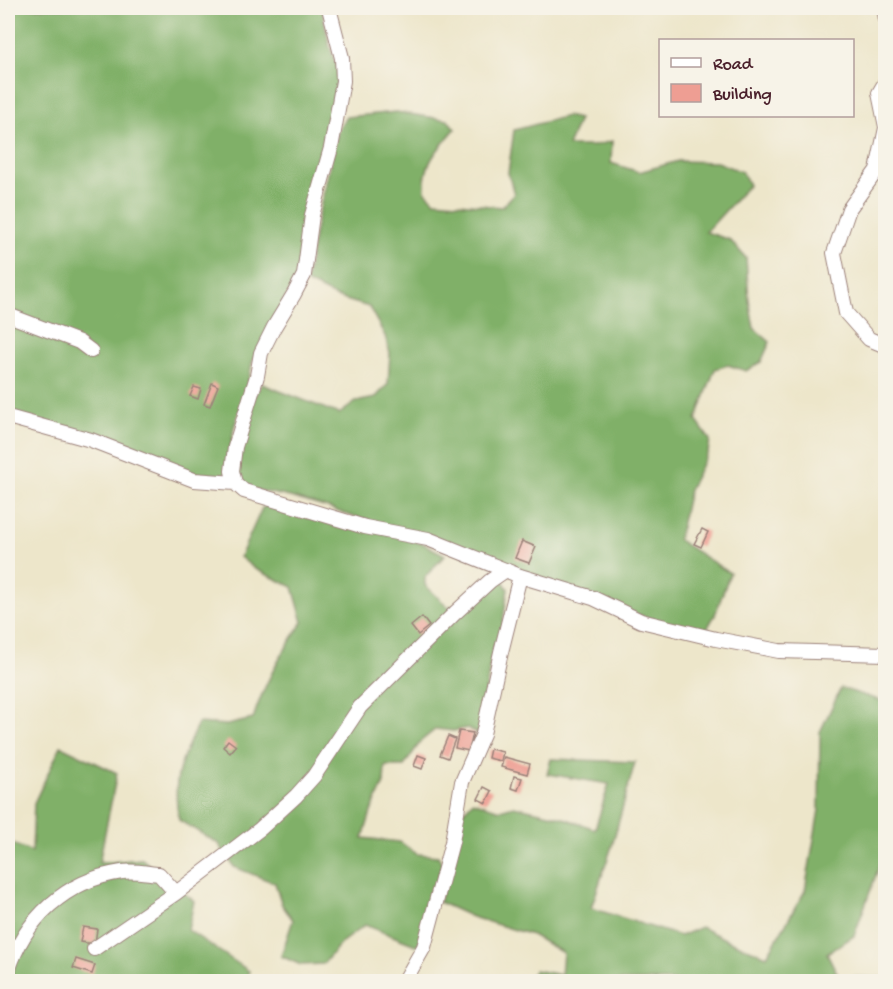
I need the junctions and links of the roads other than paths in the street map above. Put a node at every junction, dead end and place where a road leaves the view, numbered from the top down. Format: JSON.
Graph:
{"nodes":[{"id":1,"x":329,"y":8,"type":"edge"},
{"id":2,"x":884,"y":8,"type":"edge"},
{"id":3,"x":885,"y":19,"type":"edge"},
{"id":4,"x":885,"y":81,"type":"edge"},
{"id":5,"x":885,"y":127,"type":"edge"},
{"id":6,"x":8,"y":315,"type":"edge"},
{"id":7,"x":885,"y":346,"type":"edge"},
{"id":8,"x":91,"y":351,"type":"dead end"},
{"id":9,"x":8,"y":417,"type":"edge"},
{"id":10,"x":235,"y":483,"type":"junction"},
{"id":11,"x":507,"y":570,"type":"junction"},
{"id":12,"x":520,"y":576,"type":"junction"},
{"id":13,"x":885,"y":654,"type":"edge"},
{"id":14,"x":176,"y":892,"type":"junction"},
{"id":15,"x":94,"y":949,"type":"dead end"},
{"id":16,"x":8,"y":972,"type":"edge"},
{"id":17,"x":404,"y":981,"type":"edge"}],
"edges":[{"from":1,"to":10,"type":"street"},
{"from":2,"to":3,"type":"street"},
{"from":4,"to":5,"type":"street"},
{"from":5,"to":7,"type":"street"},
{"from":6,"to":8,"type":"street"},
{"from":9,"to":10,"type":"street"},
{"from":10,"to":11,"type":"street"},
{"from":11,"to":12,"type":"street"},
{"from":11,"to":14,"type":"street"},
{"from":12,"to":13,"type":"street"},
{"from":12,"to":17,"type":"street"},
{"from":14,"to":15,"type":"street"},
{"from":14,"to":16,"type":"street"}]}
